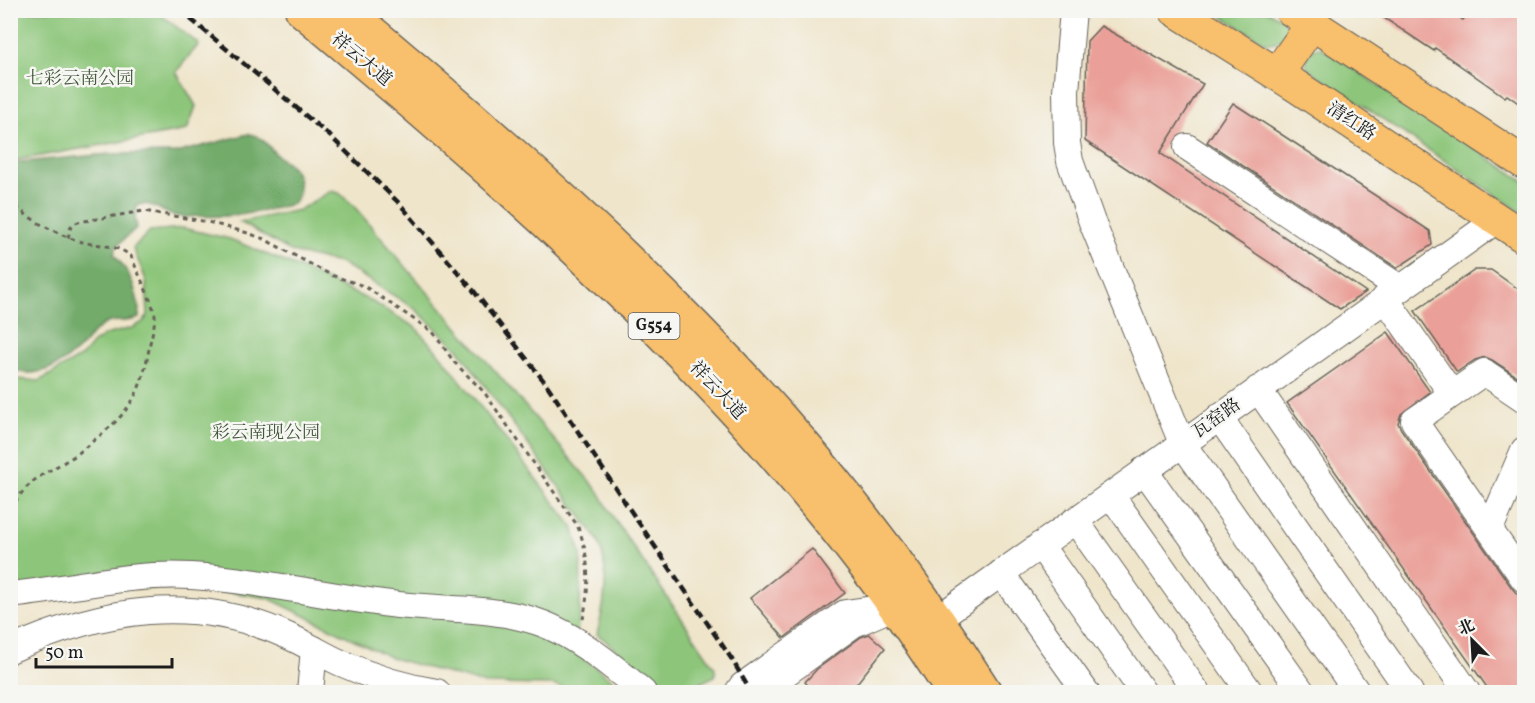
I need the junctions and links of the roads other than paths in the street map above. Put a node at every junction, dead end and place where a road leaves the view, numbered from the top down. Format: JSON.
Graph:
{"nodes":[{"id":1,"x":302,"y":10,"type":"edge"},
{"id":2,"x":345,"y":10,"type":"edge"},
{"id":3,"x":1073,"y":10,"type":"edge"},
{"id":4,"x":1175,"y":10,"type":"edge"},
{"id":5,"x":1302,"y":17,"type":"edge"},
{"id":6,"x":1277,"y":74,"type":"junction"},
{"id":7,"x":1187,"y":147,"type":"dead end"},
{"id":8,"x":1524,"y":163,"type":"edge"},
{"id":9,"x":1497,"y":219,"type":"junction"},
{"id":10,"x":1524,"y":237,"type":"edge"},
{"id":11,"x":1393,"y":293,"type":"junction"},
{"id":12,"x":1258,"y":389,"type":"junction"},
{"id":13,"x":1452,"y":394,"type":"junction"},
{"id":14,"x":1524,"y":399,"type":"edge"},
{"id":15,"x":1219,"y":417,"type":"junction"},
{"id":16,"x":1182,"y":443,"type":"junction"},
{"id":17,"x":1524,"y":450,"type":"edge"},
{"id":18,"x":1144,"y":470,"type":"junction"},
{"id":19,"x":1111,"y":495,"type":"junction"},
{"id":20,"x":1075,"y":520,"type":"junction"},
{"id":21,"x":1490,"y":529,"type":"junction"},
{"id":22,"x":1040,"y":545,"type":"junction"},
{"id":23,"x":1001,"y":573,"type":"junction"},
{"id":24,"x":1524,"y":579,"type":"edge"},
{"id":25,"x":10,"y":595,"type":"edge"},
{"id":26,"x":895,"y":606,"type":"junction"},
{"id":27,"x":937,"y":619,"type":"junction"},
{"id":28,"x":314,"y":649,"type":"junction"},
{"id":29,"x":10,"y":650,"type":"edge"},
{"id":30,"x":310,"y":693,"type":"edge"},
{"id":31,"x":437,"y":693,"type":"edge"},
{"id":32,"x":643,"y":693,"type":"edge"},
{"id":33,"x":738,"y":693,"type":"edge"},
{"id":34,"x":760,"y":693,"type":"edge"},
{"id":35,"x":953,"y":693,"type":"edge"},
{"id":36,"x":985,"y":693,"type":"edge"},
{"id":37,"x":1086,"y":693,"type":"edge"},
{"id":38,"x":1143,"y":693,"type":"edge"},
{"id":39,"x":1197,"y":693,"type":"edge"},
{"id":40,"x":1250,"y":693,"type":"edge"},
{"id":41,"x":1302,"y":693,"type":"edge"},
{"id":42,"x":1357,"y":693,"type":"edge"},
{"id":43,"x":1410,"y":693,"type":"edge"},
{"id":44,"x":1467,"y":693,"type":"edge"}],
"edges":[{"from":1,"to":26,"type":"highway","name":"祥云大道","number":"G554"},
{"from":2,"to":27,"type":"highway","name":"祥云大道","number":"G554"},
{"from":3,"to":16,"type":"street"},
{"from":4,"to":6,"type":"main road","name":"清红路"},
{"from":5,"to":6,"type":"main road"},
{"from":5,"to":8,"type":"main road"},
{"from":6,"to":9,"type":"main road","name":"清红路"},
{"from":7,"to":11,"type":"street"},
{"from":9,"to":10,"type":"main road","name":"清红路"},
{"from":9,"to":11,"type":"street","name":"瓦窑路"},
{"from":11,"to":12,"type":"street","name":"瓦窑路"},
{"from":11,"to":13,"type":"street"},
{"from":12,"to":15,"type":"street","name":"瓦窑路"},
{"from":12,"to":44,"type":"street"},
{"from":13,"to":14,"type":"street"},
{"from":13,"to":21,"type":"street"},
{"from":15,"to":16,"type":"street","name":"瓦窑路"},
{"from":15,"to":43,"type":"street"},
{"from":16,"to":18,"type":"street","name":"瓦窑路"},
{"from":16,"to":42,"type":"street"},
{"from":17,"to":21,"type":"street"},
{"from":18,"to":19,"type":"street","name":"瓦窑路"},
{"from":18,"to":41,"type":"street"},
{"from":19,"to":20,"type":"street","name":"瓦窑路"},
{"from":19,"to":40,"type":"street"},
{"from":20,"to":22,"type":"street","name":"瓦窑路"},
{"from":20,"to":39,"type":"street"},
{"from":21,"to":24,"type":"street"},
{"from":22,"to":23,"type":"street","name":"瓦窑路"},
{"from":22,"to":38,"type":"street"},
{"from":23,"to":27,"type":"street","name":"瓦窑路"},
{"from":23,"to":37,"type":"street"},
{"from":25,"to":32,"type":"street"},
{"from":26,"to":27,"type":"highway"},
{"from":26,"to":33,"type":"street"},
{"from":26,"to":34,"type":"street"},
{"from":26,"to":35,"type":"highway","name":"祥云大道","number":"G554"},
{"from":27,"to":36,"type":"highway","name":"祥云大道","number":"G554"},
{"from":28,"to":29,"type":"street"},
{"from":28,"to":30,"type":"street"},
{"from":28,"to":31,"type":"street"}]}
